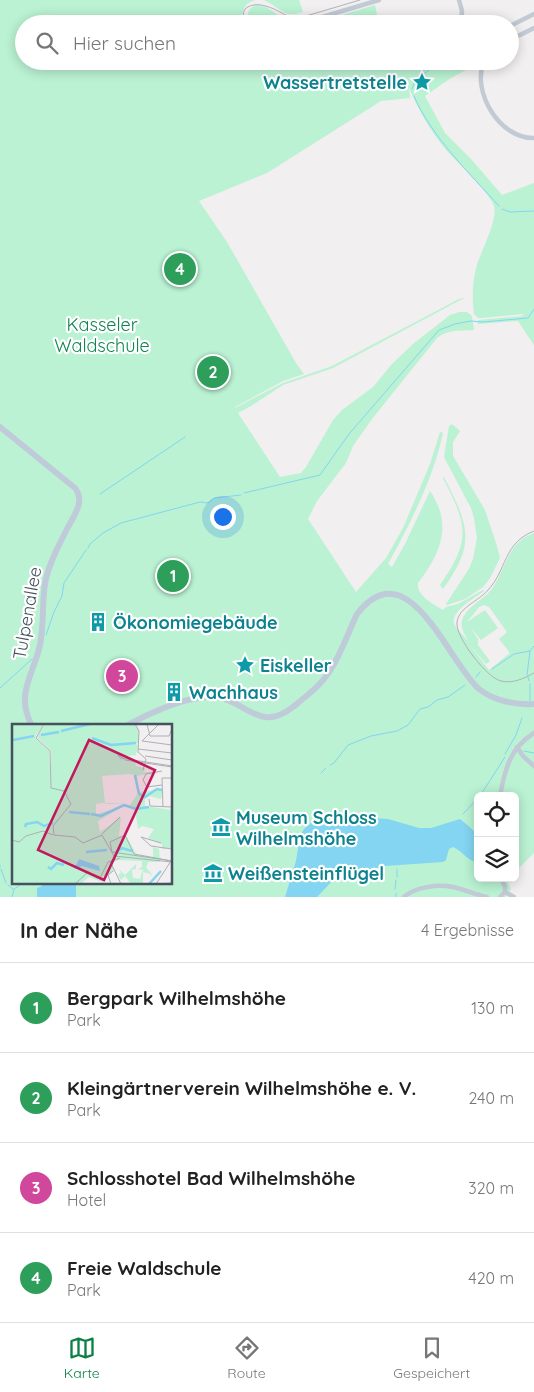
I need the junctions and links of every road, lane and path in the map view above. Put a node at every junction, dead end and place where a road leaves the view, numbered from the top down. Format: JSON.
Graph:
{"nodes":[{"id":1,"x":379,"y":0,"type":"edge"},
{"id":2,"x":459,"y":0,"type":"edge"},
{"id":3,"x":534,"y":14,"type":"edge"},
{"id":4,"x":329,"y":15,"type":"edge"},
{"id":5,"x":462,"y":15,"type":"edge"},
{"id":6,"x":519,"y":22,"type":"edge"},
{"id":7,"x":534,"y":28,"type":"edge"},
{"id":8,"x":519,"y":36,"type":"edge"},
{"id":9,"x":481,"y":70,"type":"edge"},
{"id":10,"x":534,"y":138,"type":"edge"},
{"id":11,"x":0,"y":427,"type":"edge"},
{"id":12,"x":534,"y":704,"type":"edge"},
{"id":13,"x":31,"y":724,"type":"edge"},
{"id":14,"x":130,"y":724,"type":"edge"},
{"id":15,"x":534,"y":733,"type":"edge"},
{"id":16,"x":517,"y":747,"type":"junction"},
{"id":17,"x":534,"y":766,"type":"edge"},
{"id":18,"x":501,"y":792,"type":"edge"},
{"id":19,"x":503,"y":882,"type":"edge"},
{"id":20,"x":504,"y":892,"type":"junction"},
{"id":21,"x":404,"y":897,"type":"edge"},
{"id":22,"x":484,"y":897,"type":"edge"},
{"id":23,"x":500,"y":897,"type":"edge"},
{"id":24,"x":514,"y":897,"type":"edge"}],
"edges":[{"from":1,"to":4,"type":"street"},
{"from":2,"to":5,"type":"street"},
{"from":3,"to":6,"type":"street"},
{"from":7,"to":8,"type":"street"},
{"from":9,"to":10,"type":"street"},
{"from":11,"to":13,"type":"main road","name":"Tulpenallee"},
{"from":12,"to":14,"type":"main road"},
{"from":15,"to":16,"type":"street"},
{"from":16,"to":17,"type":"street"},
{"from":16,"to":18,"type":"street"},
{"from":19,"to":20,"type":"street"},
{"from":20,"to":23,"type":"street"},
{"from":20,"to":24,"type":"street"},
{"from":21,"to":22,"type":"street"}]}
